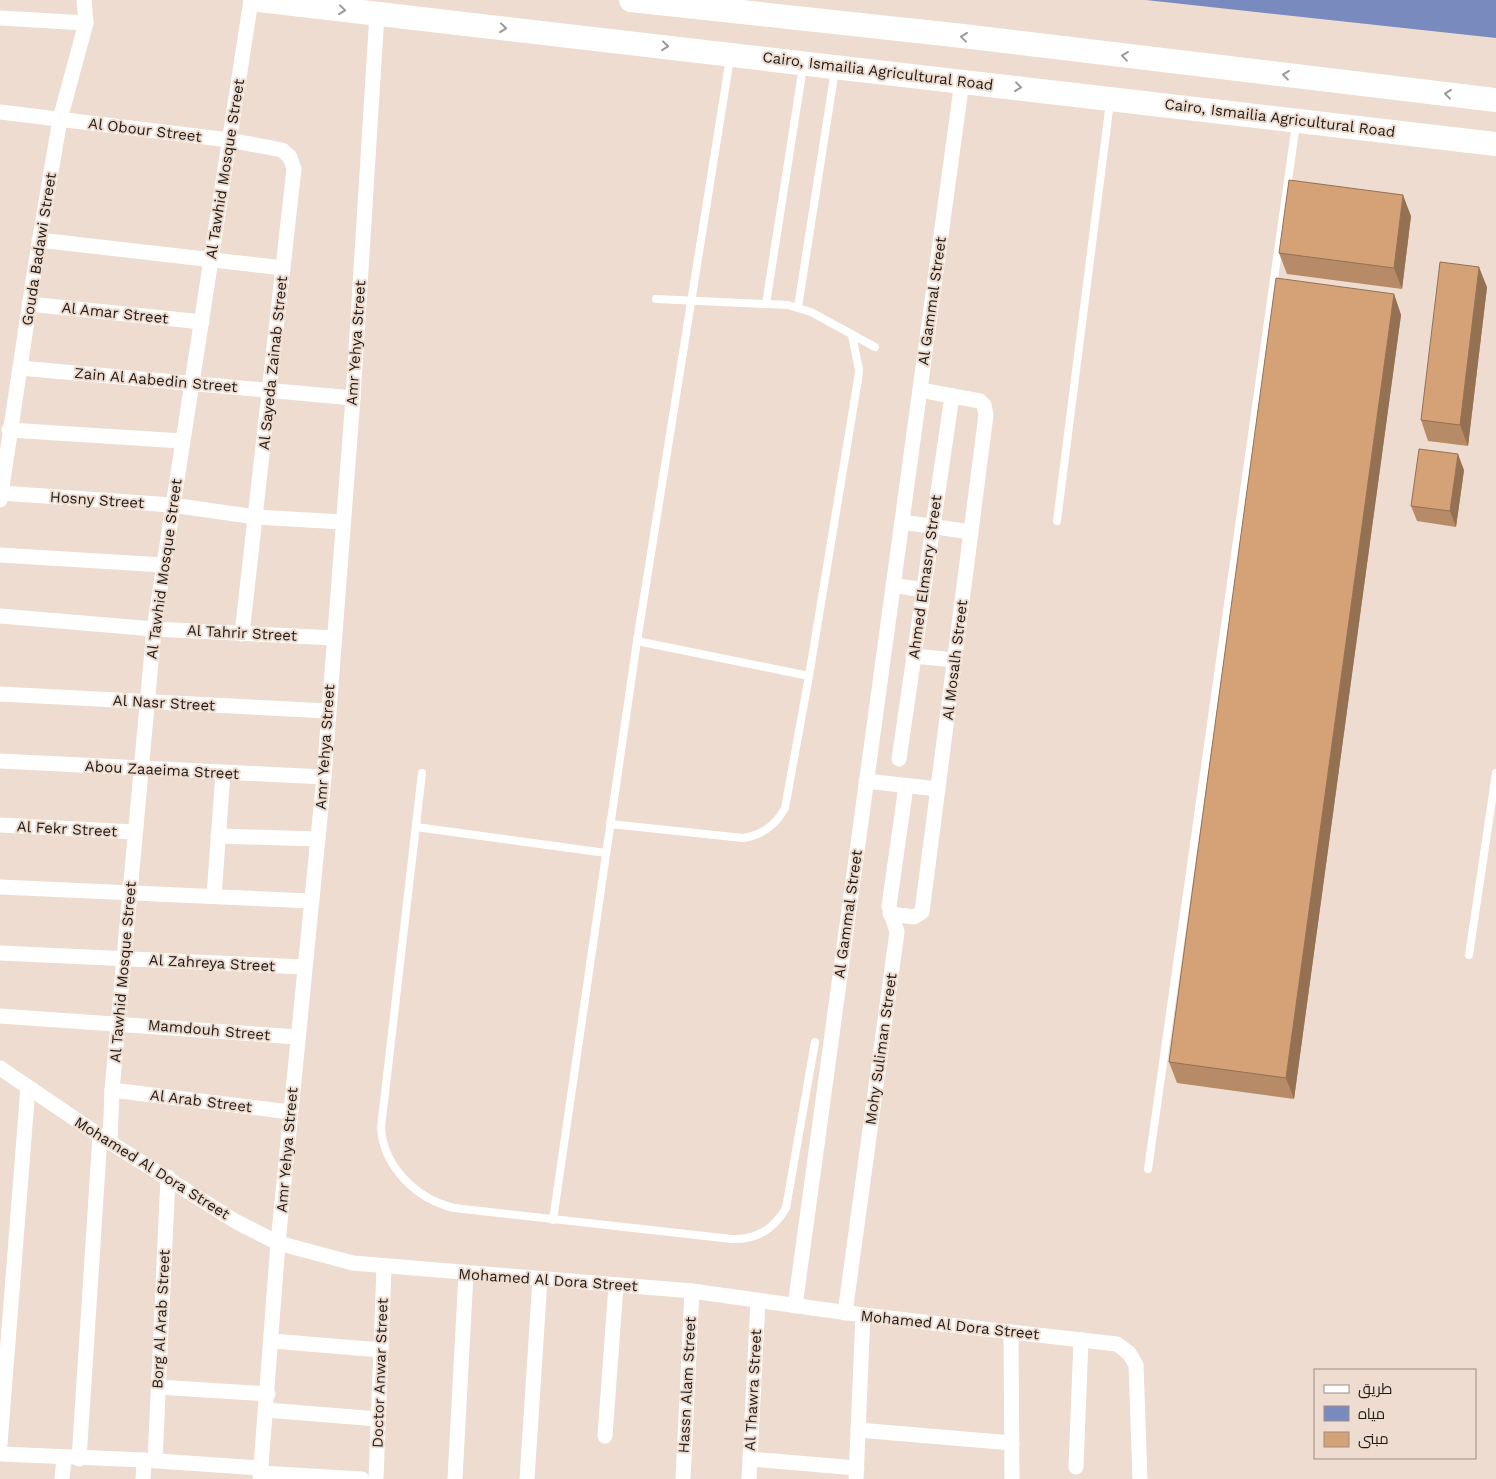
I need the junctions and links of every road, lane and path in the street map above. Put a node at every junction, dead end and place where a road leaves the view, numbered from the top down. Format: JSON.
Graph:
{"nodes":[{"id":1,"x":84,"y":0,"type":"edge"},
{"id":2,"x":251,"y":0,"type":"edge"},
{"id":3,"x":259,"y":0,"type":"edge"},
{"id":4,"x":631,"y":0,"type":"edge"},
{"id":5,"x":377,"y":14,"type":"junction"},
{"id":6,"x":0,"y":18,"type":"edge"},
{"id":7,"x":86,"y":23,"type":"junction"},
{"id":8,"x":731,"y":53,"type":"junction"},
{"id":9,"x":804,"y":62,"type":"junction"},
{"id":10,"x":835,"y":66,"type":"junction"},
{"id":11,"x":962,"y":81,"type":"junction"},
{"id":12,"x":1110,"y":98,"type":"junction"},
{"id":13,"x":1496,"y":100,"type":"edge"},
{"id":14,"x":0,"y":112,"type":"edge"},
{"id":15,"x":60,"y":119,"type":"junction"},
{"id":16,"x":1296,"y":120,"type":"junction"},
{"id":17,"x":229,"y":140,"type":"junction"},
{"id":18,"x":1496,"y":144,"type":"edge"},
{"id":19,"x":39,"y":240,"type":"junction"},
{"id":20,"x":210,"y":260,"type":"junction"},
{"id":21,"x":283,"y":268,"type":"junction"},
{"id":22,"x":656,"y":299,"type":"dead end"},
{"id":23,"x":691,"y":300,"type":"junction"},
{"id":24,"x":29,"y":304,"type":"junction"},
{"id":25,"x":766,"y":304,"type":"junction"},
{"id":26,"x":798,"y":308,"type":"junction"},
{"id":27,"x":202,"y":322,"type":"junction"},
{"id":28,"x":852,"y":334,"type":"junction"},
{"id":29,"x":875,"y":347,"type":"dead end"},
{"id":30,"x":20,"y":368,"type":"junction"},
{"id":31,"x":192,"y":382,"type":"junction"},
{"id":32,"x":270,"y":390,"type":"junction"},
{"id":33,"x":920,"y":390,"type":"junction"},
{"id":34,"x":952,"y":396,"type":"junction"},
{"id":35,"x":353,"y":398,"type":"junction"},
{"id":36,"x":9,"y":430,"type":"junction"},
{"id":37,"x":182,"y":441,"type":"junction"},
{"id":38,"x":0,"y":496,"type":"edge"},
{"id":39,"x":172,"y":505,"type":"junction"},
{"id":40,"x":256,"y":516,"type":"junction"},
{"id":41,"x":1057,"y":521,"type":"dead end"},
{"id":42,"x":342,"y":522,"type":"junction"},
{"id":43,"x":902,"y":522,"type":"junction"},
{"id":44,"x":932,"y":526,"type":"junction"},
{"id":45,"x":971,"y":532,"type":"junction"},
{"id":46,"x":0,"y":555,"type":"edge"},
{"id":47,"x":163,"y":566,"type":"junction"},
{"id":48,"x":893,"y":585,"type":"junction"},
{"id":49,"x":923,"y":590,"type":"junction"},
{"id":50,"x":0,"y":616,"type":"edge"},
{"id":51,"x":154,"y":629,"type":"junction"},
{"id":52,"x":242,"y":634,"type":"junction"},
{"id":53,"x":334,"y":638,"type":"junction"},
{"id":54,"x":638,"y":641,"type":"junction"},
{"id":55,"x":913,"y":656,"type":"junction"},
{"id":56,"x":955,"y":660,"type":"junction"},
{"id":57,"x":809,"y":676,"type":"junction"},
{"id":58,"x":0,"y":694,"type":"edge"},
{"id":59,"x":146,"y":703,"type":"junction"},
{"id":60,"x":328,"y":711,"type":"junction"},
{"id":61,"x":899,"y":759,"type":"dead end"},
{"id":62,"x":0,"y":761,"type":"edge"},
{"id":63,"x":140,"y":769,"type":"junction"},
{"id":64,"x":224,"y":773,"type":"junction"},
{"id":65,"x":422,"y":773,"type":"dead end"},
{"id":66,"x":1496,"y":773,"type":"edge"},
{"id":67,"x":324,"y":777,"type":"junction"},
{"id":68,"x":866,"y":781,"type":"junction"},
{"id":69,"x":906,"y":786,"type":"junction"},
{"id":70,"x":938,"y":789,"type":"junction"},
{"id":71,"x":610,"y":824,"type":"junction"},
{"id":72,"x":0,"y":825,"type":"edge"},
{"id":73,"x":416,"y":827,"type":"junction"},
{"id":74,"x":135,"y":832,"type":"junction"},
{"id":75,"x":218,"y":836,"type":"junction"},
{"id":76,"x":318,"y":839,"type":"junction"},
{"id":77,"x":606,"y":853,"type":"junction"},
{"id":78,"x":0,"y":887,"type":"edge"},
{"id":79,"x":131,"y":893,"type":"junction"},
{"id":80,"x":214,"y":896,"type":"junction"},
{"id":81,"x":310,"y":901,"type":"junction"},
{"id":82,"x":890,"y":914,"type":"junction"},
{"id":83,"x":0,"y":953,"type":"edge"},
{"id":84,"x":1469,"y":955,"type":"dead end"},
{"id":85,"x":125,"y":959,"type":"junction"},
{"id":86,"x":304,"y":967,"type":"junction"},
{"id":87,"x":0,"y":1016,"type":"edge"},
{"id":88,"x":119,"y":1023,"type":"junction"},
{"id":89,"x":298,"y":1037,"type":"junction"},
{"id":90,"x":815,"y":1042,"type":"dead end"},
{"id":91,"x":0,"y":1068,"type":"edge"},
{"id":92,"x":28,"y":1087,"type":"junction"},
{"id":93,"x":112,"y":1090,"type":"junction"},
{"id":94,"x":290,"y":1112,"type":"junction"},
{"id":95,"x":105,"y":1139,"type":"junction"},
{"id":96,"x":1148,"y":1169,"type":"dead end"},
{"id":97,"x":168,"y":1177,"type":"junction"},
{"id":98,"x":552,"y":1220,"type":"junction"},
{"id":99,"x":278,"y":1243,"type":"junction"},
{"id":100,"x":384,"y":1268,"type":"junction"},
{"id":101,"x":466,"y":1274,"type":"junction"},
{"id":102,"x":540,"y":1279,"type":"junction"},
{"id":103,"x":616,"y":1285,"type":"junction"},
{"id":104,"x":692,"y":1291,"type":"junction"},
{"id":105,"x":6,"y":1299,"type":"edge"},
{"id":106,"x":758,"y":1300,"type":"junction"},
{"id":107,"x":795,"y":1306,"type":"junction"},
{"id":108,"x":845,"y":1313,"type":"junction"},
{"id":109,"x":863,"y":1315,"type":"junction"},
{"id":110,"x":1011,"y":1332,"type":"junction"},
{"id":111,"x":1081,"y":1340,"type":"junction"},
{"id":112,"x":272,"y":1341,"type":"junction"},
{"id":113,"x":381,"y":1350,"type":"junction"},
{"id":114,"x":158,"y":1387,"type":"junction"},
{"id":115,"x":267,"y":1402,"type":"junction"},
{"id":116,"x":378,"y":1419,"type":"junction"},
{"id":117,"x":858,"y":1430,"type":"junction"},
{"id":118,"x":605,"y":1436,"type":"dead end"},
{"id":119,"x":1012,"y":1443,"type":"junction"},
{"id":120,"x":0,"y":1444,"type":"edge"},
{"id":121,"x":0,"y":1454,"type":"edge"},
{"id":122,"x":64,"y":1458,"type":"junction"},
{"id":123,"x":79,"y":1459,"type":"junction"},
{"id":124,"x":750,"y":1460,"type":"junction"},
{"id":125,"x":150,"y":1461,"type":"junction"},
{"id":126,"x":1076,"y":1467,"type":"dead end"},
{"id":127,"x":261,"y":1473,"type":"edge"},
{"id":128,"x":857,"y":1473,"type":"edge"},
{"id":129,"x":62,"y":1479,"type":"edge"},
{"id":130,"x":143,"y":1479,"type":"edge"},
{"id":131,"x":362,"y":1479,"type":"edge"},
{"id":132,"x":376,"y":1479,"type":"edge"},
{"id":133,"x":455,"y":1479,"type":"edge"},
{"id":134,"x":527,"y":1479,"type":"edge"},
{"id":135,"x":682,"y":1479,"type":"edge"},
{"id":136,"x":748,"y":1479,"type":"edge"},
{"id":137,"x":1012,"y":1479,"type":"edge"},
{"id":138,"x":1140,"y":1479,"type":"edge"}],
"edges":[{"from":1,"to":7,"type":"street","name":"Gouda Badawi Street"},
{"from":2,"to":17,"type":"street","name":"Al Tawhid Mosque Street"},
{"from":3,"to":5,"type":"main road","name":"Cairo, Ismailia Agricultural Road","one_way":true},
{"from":13,"to":4,"type":"main road","one_way":true},
{"from":5,"to":8,"type":"main road","name":"Cairo, Ismailia Agricultural Road","one_way":true},
{"from":5,"to":35,"type":"street","name":"Amr Yehya Street"},
{"from":6,"to":7,"type":"street"},
{"from":7,"to":15,"type":"street","name":"Gouda Badawi Street"},
{"from":8,"to":9,"type":"main road","name":"Cairo, Ismailia Agricultural Road"},
{"from":8,"to":23,"type":"lane"},
{"from":9,"to":10,"type":"main road","name":"Cairo, Ismailia Agricultural Road"},
{"from":9,"to":25,"type":"lane"},
{"from":10,"to":11,"type":"main road","name":"Cairo, Ismailia Agricultural Road"},
{"from":10,"to":26,"type":"lane"},
{"from":11,"to":12,"type":"main road","name":"Cairo, Ismailia Agricultural Road","one_way":true},
{"from":11,"to":33,"type":"street","name":"Al Gammal Street"},
{"from":12,"to":16,"type":"main road","name":"Cairo, Ismailia Agricultural Road"},
{"from":12,"to":41,"type":"lane"},
{"from":14,"to":15,"type":"street","name":"Al Obour Street"},
{"from":15,"to":17,"type":"street","name":"Al Obour Street"},
{"from":15,"to":19,"type":"street","name":"Gouda Badawi Street"},
{"from":16,"to":18,"type":"main road","name":"Cairo, Ismailia Agricultural Road"},
{"from":16,"to":96,"type":"lane"},
{"from":17,"to":20,"type":"street","name":"Al Tawhid Mosque Street"},
{"from":17,"to":21,"type":"street","name":"Al Sayeda Zainab Street"},
{"from":19,"to":20,"type":"street"},
{"from":19,"to":24,"type":"street","name":"Gouda Badawi Street"},
{"from":20,"to":21,"type":"street"},
{"from":20,"to":27,"type":"street","name":"Al Tawhid Mosque Street"},
{"from":21,"to":32,"type":"street","name":"Al Sayeda Zainab Street"},
{"from":22,"to":23,"type":"lane"},
{"from":23,"to":25,"type":"lane"},
{"from":23,"to":54,"type":"lane"},
{"from":24,"to":27,"type":"street","name":"Al Amar Street"},
{"from":24,"to":30,"type":"street","name":"Gouda Badawi Street"},
{"from":25,"to":26,"type":"lane"},
{"from":26,"to":28,"type":"lane"},
{"from":27,"to":31,"type":"street","name":"Al Tawhid Mosque Street"},
{"from":28,"to":29,"type":"lane"},
{"from":28,"to":57,"type":"lane"},
{"from":30,"to":31,"type":"street","name":"Zain Al Aabedin Street"},
{"from":30,"to":36,"type":"street","name":"Gouda Badawi Street"},
{"from":31,"to":32,"type":"street","name":"Zain Al Aabedin Street"},
{"from":31,"to":37,"type":"street","name":"Al Tawhid Mosque Street"},
{"from":32,"to":35,"type":"street","name":"Zain Al Aabedin Street"},
{"from":32,"to":40,"type":"street","name":"Al Sayeda Zainab Street"},
{"from":33,"to":34,"type":"street","name":"Al Mosalh Street"},
{"from":33,"to":43,"type":"street","name":"Al Gammal Street"},
{"from":34,"to":44,"type":"street","name":"Ahmed Elmasry Street"},
{"from":34,"to":45,"type":"street","name":"Al Mosalh Street"},
{"from":35,"to":42,"type":"street","name":"Amr Yehya Street"},
{"from":36,"to":37,"type":"street"},
{"from":36,"to":38,"type":"street","name":"Gouda Badawi Street"},
{"from":37,"to":39,"type":"street","name":"Al Tawhid Mosque Street"},
{"from":38,"to":39,"type":"street","name":"Hosny Street"},
{"from":39,"to":40,"type":"street","name":"Hosny Street"},
{"from":39,"to":47,"type":"street","name":"Al Tawhid Mosque Street"},
{"from":40,"to":42,"type":"street","name":"Hosny Street"},
{"from":40,"to":52,"type":"street","name":"Al Sayeda Zainab Street"},
{"from":42,"to":53,"type":"street","name":"Amr Yehya Street"},
{"from":43,"to":44,"type":"street"},
{"from":43,"to":48,"type":"street","name":"Al Gammal Street"},
{"from":44,"to":45,"type":"street"},
{"from":44,"to":49,"type":"street","name":"Ahmed Elmasry Street"},
{"from":45,"to":56,"type":"street","name":"Al Mosalh Street"},
{"from":46,"to":47,"type":"street"},
{"from":47,"to":51,"type":"street","name":"Al Tawhid Mosque Street"},
{"from":48,"to":49,"type":"street"},
{"from":48,"to":68,"type":"street","name":"Al Gammal Street"},
{"from":49,"to":55,"type":"street","name":"Ahmed Elmasry Street"},
{"from":50,"to":51,"type":"street","name":"Al Tahrir Street"},
{"from":51,"to":52,"type":"street","name":"Al Tahrir Street"},
{"from":51,"to":59,"type":"street","name":"Al Tawhid Mosque Street"},
{"from":52,"to":53,"type":"street","name":"Al Tahrir Street"},
{"from":53,"to":60,"type":"street","name":"Amr Yehya Street"},
{"from":54,"to":57,"type":"lane"},
{"from":54,"to":71,"type":"lane"},
{"from":55,"to":56,"type":"street"},
{"from":55,"to":61,"type":"street","name":"Ahmed Elmasry Street"},
{"from":56,"to":70,"type":"street","name":"Al Mosalh Street"},
{"from":57,"to":71,"type":"lane"},
{"from":58,"to":59,"type":"street","name":"Al Nasr Street"},
{"from":59,"to":60,"type":"street","name":"Al Nasr Street"},
{"from":59,"to":63,"type":"street","name":"Al Tawhid Mosque Street"},
{"from":60,"to":67,"type":"street","name":"Amr Yehya Street"},
{"from":62,"to":63,"type":"street","name":"Abou Zaaeima Street"},
{"from":63,"to":64,"type":"street","name":"Abou Zaaeima Street"},
{"from":63,"to":74,"type":"street","name":"Al Tawhid Mosque Street"},
{"from":64,"to":67,"type":"street","name":"Abou Zaaeima Street"},
{"from":64,"to":75,"type":"street"},
{"from":65,"to":73,"type":"lane"},
{"from":66,"to":84,"type":"lane"},
{"from":67,"to":76,"type":"street","name":"Amr Yehya Street"},
{"from":68,"to":69,"type":"street"},
{"from":68,"to":107,"type":"street","name":"Al Gammal Street"},
{"from":69,"to":70,"type":"street"},
{"from":69,"to":82,"type":"street","name":"Mohy Suliman Street"},
{"from":70,"to":82,"type":"street","name":"Al Mosalh Street"},
{"from":71,"to":77,"type":"lane"},
{"from":72,"to":74,"type":"street","name":"Al Fekr Street"},
{"from":73,"to":77,"type":"lane"},
{"from":73,"to":98,"type":"lane"},
{"from":74,"to":79,"type":"street","name":"Al Tawhid Mosque Street"},
{"from":75,"to":76,"type":"street"},
{"from":75,"to":80,"type":"street"},
{"from":76,"to":81,"type":"street","name":"Amr Yehya Street"},
{"from":77,"to":98,"type":"lane"},
{"from":78,"to":79,"type":"street"},
{"from":79,"to":80,"type":"street"},
{"from":79,"to":85,"type":"street","name":"Al Tawhid Mosque Street"},
{"from":80,"to":81,"type":"street"},
{"from":81,"to":86,"type":"street","name":"Amr Yehya Street"},
{"from":82,"to":108,"type":"street","name":"Mohy Suliman Street"},
{"from":83,"to":85,"type":"street","name":"Al Zahreya Street"},
{"from":85,"to":86,"type":"street","name":"Al Zahreya Street"},
{"from":85,"to":88,"type":"street","name":"Al Tawhid Mosque Street"},
{"from":86,"to":89,"type":"street","name":"Amr Yehya Street"},
{"from":87,"to":88,"type":"street","name":"Mamdouh Street"},
{"from":88,"to":89,"type":"street","name":"Mamdouh Street"},
{"from":88,"to":93,"type":"street","name":"Al Tawhid Mosque Street"},
{"from":89,"to":94,"type":"street","name":"Amr Yehya Street"},
{"from":90,"to":98,"type":"lane"},
{"from":91,"to":92,"type":"street","name":"Mohamed Al Dora Street"},
{"from":92,"to":95,"type":"street","name":"Mohamed Al Dora Street"},
{"from":92,"to":105,"type":"street"},
{"from":93,"to":94,"type":"street","name":"Al Arab Street"},
{"from":93,"to":95,"type":"street","name":"Al Tawhid Mosque Street"},
{"from":94,"to":99,"type":"street","name":"Amr Yehya Street"},
{"from":95,"to":97,"type":"street","name":"Mohamed Al Dora Street"},
{"from":95,"to":123,"type":"street","name":"Al Tawhid Mosque Street"},
{"from":97,"to":99,"type":"street","name":"Mohamed Al Dora Street"},
{"from":97,"to":114,"type":"street","name":"Borg Al Arab Street"},
{"from":99,"to":100,"type":"street","name":"Mohamed Al Dora Street"},
{"from":99,"to":112,"type":"street","name":"Amr Yehya Street"},
{"from":100,"to":101,"type":"street","name":"Mohamed Al Dora Street"},
{"from":100,"to":113,"type":"street","name":"Doctor Anwar Street"},
{"from":101,"to":102,"type":"street","name":"Mohamed Al Dora Street"},
{"from":101,"to":133,"type":"street"},
{"from":102,"to":103,"type":"street","name":"Mohamed Al Dora Street"},
{"from":102,"to":134,"type":"street"},
{"from":103,"to":104,"type":"street","name":"Mohamed Al Dora Street"},
{"from":103,"to":118,"type":"street"},
{"from":104,"to":106,"type":"street","name":"Mohamed Al Dora Street"},
{"from":104,"to":135,"type":"street","name":"Hassn Alam Street"},
{"from":105,"to":120,"type":"street"},
{"from":106,"to":107,"type":"street","name":"Mohamed Al Dora Street"},
{"from":106,"to":124,"type":"street","name":"Al Thawra Street"},
{"from":107,"to":108,"type":"street","name":"Mohamed Al Dora Street"},
{"from":108,"to":109,"type":"street","name":"Mohamed Al Dora Street"},
{"from":109,"to":110,"type":"street","name":"Mohamed Al Dora Street"},
{"from":109,"to":117,"type":"street"},
{"from":110,"to":111,"type":"street","name":"Mohamed Al Dora Street"},
{"from":110,"to":119,"type":"street"},
{"from":111,"to":126,"type":"street"},
{"from":111,"to":138,"type":"street","name":"Mohamed Al Dora Street"},
{"from":112,"to":113,"type":"street"},
{"from":112,"to":115,"type":"street","name":"Amr Yehya Street"},
{"from":113,"to":116,"type":"street","name":"Doctor Anwar Street"},
{"from":114,"to":115,"type":"street"},
{"from":114,"to":125,"type":"street","name":"Borg Al Arab Street"},
{"from":115,"to":116,"type":"street"},
{"from":115,"to":127,"type":"street","name":"Amr Yehya Street"},
{"from":116,"to":132,"type":"street","name":"Doctor Anwar Street"},
{"from":117,"to":119,"type":"street"},
{"from":117,"to":128,"type":"street"},
{"from":119,"to":137,"type":"street"},
{"from":121,"to":122,"type":"street"},
{"from":122,"to":123,"type":"street"},
{"from":122,"to":129,"type":"street"},
{"from":123,"to":125,"type":"street"},
{"from":124,"to":128,"type":"street"},
{"from":124,"to":136,"type":"street","name":"Al Thawra Street"},
{"from":125,"to":127,"type":"street"},
{"from":125,"to":130,"type":"street","name":"Borg Al Arab Street"},
{"from":127,"to":131,"type":"street"}]}
